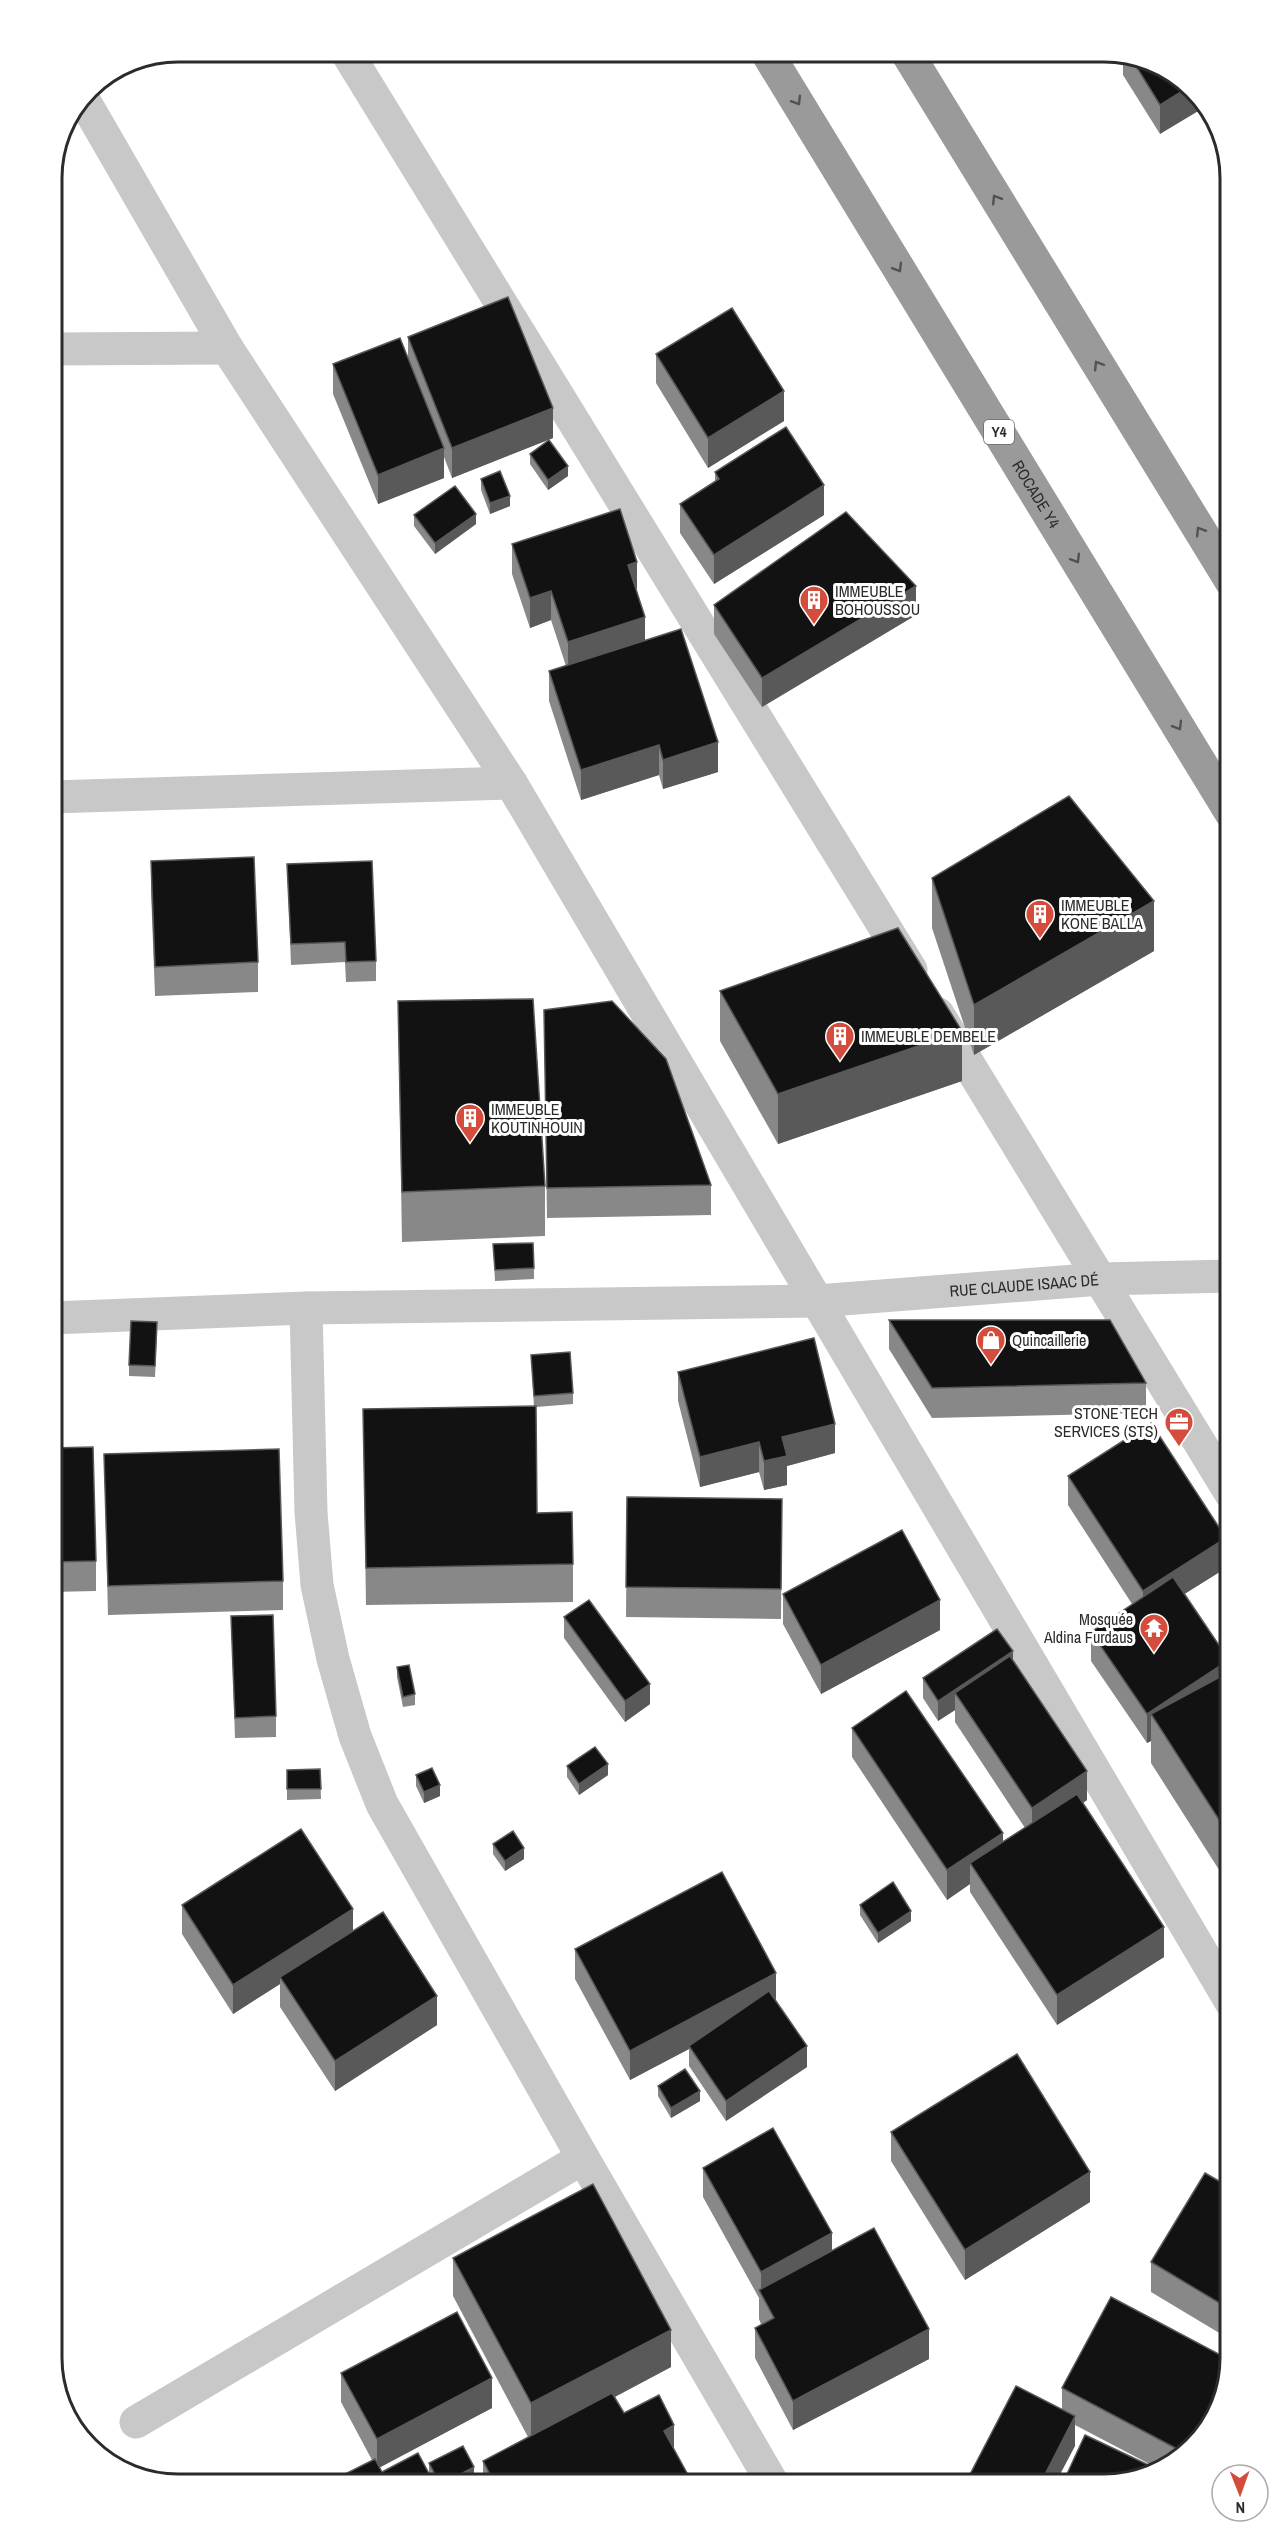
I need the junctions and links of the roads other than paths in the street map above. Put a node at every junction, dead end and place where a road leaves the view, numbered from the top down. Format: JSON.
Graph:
{"nodes":[{"id":1,"x":353,"y":62,"type":"edge"},
{"id":2,"x":773,"y":62,"type":"edge"},
{"id":3,"x":913,"y":62,"type":"edge"},
{"id":4,"x":87,"y":105,"type":"edge"},
{"id":5,"x":227,"y":348,"type":"junction"},
{"id":6,"x":62,"y":349,"type":"edge"},
{"id":7,"x":1220,"y":563,"type":"edge"},
{"id":8,"x":511,"y":783,"type":"junction"},
{"id":9,"x":1220,"y":795,"type":"edge"},
{"id":10,"x":62,"y":796,"type":"edge"},
{"id":11,"x":1220,"y":1276,"type":"edge"},
{"id":12,"x":1101,"y":1279,"type":"junction"},
{"id":13,"x":817,"y":1301,"type":"junction"},
{"id":14,"x":306,"y":1308,"type":"junction"},
{"id":15,"x":62,"y":1318,"type":"edge"},
{"id":16,"x":1220,"y":1476,"type":"edge"},
{"id":17,"x":1220,"y":1983,"type":"edge"},
{"id":18,"x":583,"y":2158,"type":"junction"},
{"id":19,"x":136,"y":2422,"type":"dead end"},
{"id":20,"x":767,"y":2474,"type":"edge"}],
"edges":[{"from":1,"to":12,"type":"street"},
{"from":2,"to":9,"type":"highway","name":"ROCADE Y4","number":"Y4","one_way":true},
{"from":7,"to":3,"type":"highway","one_way":true},
{"from":4,"to":5,"type":"street"},
{"from":5,"to":6,"type":"street"},
{"from":5,"to":8,"type":"street"},
{"from":8,"to":10,"type":"street"},
{"from":8,"to":13,"type":"street"},
{"from":11,"to":12,"type":"street","name":"RUE CLAUDE ISAAC DÉ"},
{"from":12,"to":13,"type":"street","name":"RUE CLAUDE ISAAC DÉ"},
{"from":12,"to":16,"type":"street"},
{"from":13,"to":14,"type":"street","name":"RUE CLAUDE ISAAC DÉ"},
{"from":13,"to":17,"type":"street"},
{"from":14,"to":15,"type":"street","name":"RUE CLAUDE ISAAC DÉ"},
{"from":14,"to":18,"type":"street"},
{"from":18,"to":19,"type":"street"},
{"from":18,"to":20,"type":"street"}]}
